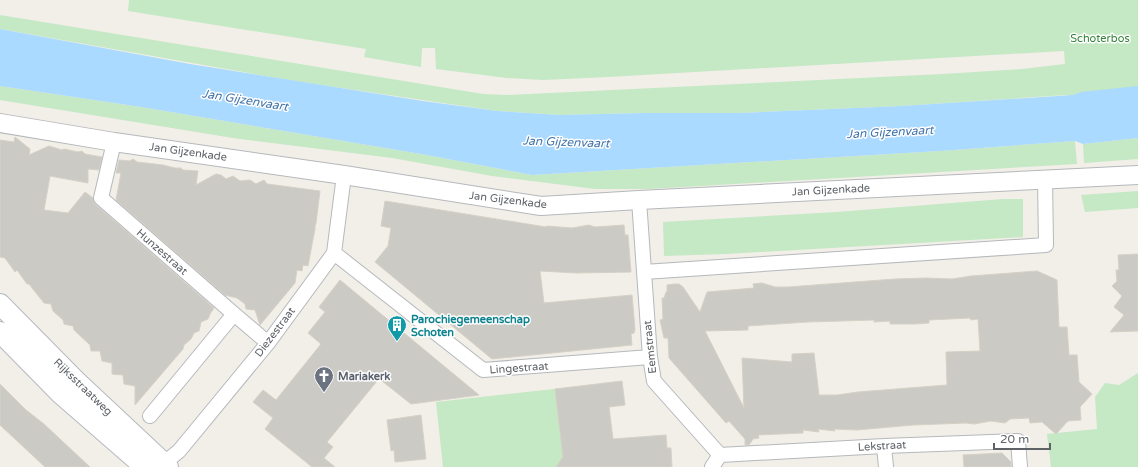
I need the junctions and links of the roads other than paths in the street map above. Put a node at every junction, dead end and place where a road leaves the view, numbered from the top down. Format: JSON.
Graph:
{"nodes":[{"id":1,"x":0,"y":123,"type":"edge"},
{"id":2,"x":114,"y":142,"type":"junction"},
{"id":3,"x":344,"y":175,"type":"junction"},
{"id":4,"x":1138,"y":175,"type":"edge"},
{"id":5,"x":1045,"y":179,"type":"junction"},
{"id":6,"x":639,"y":200,"type":"junction"},
{"id":7,"x":334,"y":252,"type":"junction"},
{"id":8,"x":644,"y":272,"type":"junction"},
{"id":9,"x":0,"y":304,"type":"edge"},
{"id":10,"x":234,"y":314,"type":"junction"},
{"id":11,"x":0,"y":332,"type":"edge"},
{"id":12,"x":268,"y":342,"type":"junction"},
{"id":13,"x":650,"y":357,"type":"junction"},
{"id":14,"x":150,"y":416,"type":"dead end"},
{"id":15,"x":884,"y":446,"type":"junction"},
{"id":16,"x":720,"y":455,"type":"junction"},
{"id":17,"x":159,"y":466,"type":"edge"},
{"id":18,"x":712,"y":467,"type":"edge"},
{"id":19,"x":886,"y":467,"type":"edge"},
{"id":20,"x":1020,"y":467,"type":"edge"}],
"edges":[{"from":1,"to":2,"type":"street","name":"Jan Gijzenkade"},
{"from":2,"to":3,"type":"street","name":"Jan Gijzenkade"},
{"from":2,"to":10,"type":"street","name":"Hunzestraat"},
{"from":3,"to":6,"type":"street","name":"Jan Gijzenkade"},
{"from":3,"to":7,"type":"street","name":"Diezestraat"},
{"from":4,"to":5,"type":"street","name":"Jan Gijzenkade"},
{"from":5,"to":6,"type":"street","name":"Jan Gijzenkade"},
{"from":5,"to":8,"type":"street"},
{"from":6,"to":8,"type":"street","name":"Eemstraat"},
{"from":7,"to":12,"type":"street","name":"Diezestraat"},
{"from":7,"to":13,"type":"street","name":"Lingestraat"},
{"from":8,"to":13,"type":"street","name":"Eemstraat"},
{"from":9,"to":17,"type":"main road","name":"Rijksstraatweg"},
{"from":10,"to":12,"type":"street","name":"Hunzestraat"},
{"from":10,"to":14,"type":"street"},
{"from":11,"to":17,"type":"main road","name":"Rijksstraatweg"},
{"from":12,"to":17,"type":"street","name":"Diezestraat"},
{"from":13,"to":16,"type":"street","name":"Eemstraat"},
{"from":15,"to":16,"type":"street","name":"Lekstraat"},
{"from":15,"to":19,"type":"street"},
{"from":15,"to":20,"type":"street","name":"Lekstraat"},
{"from":16,"to":18,"type":"street"}]}
